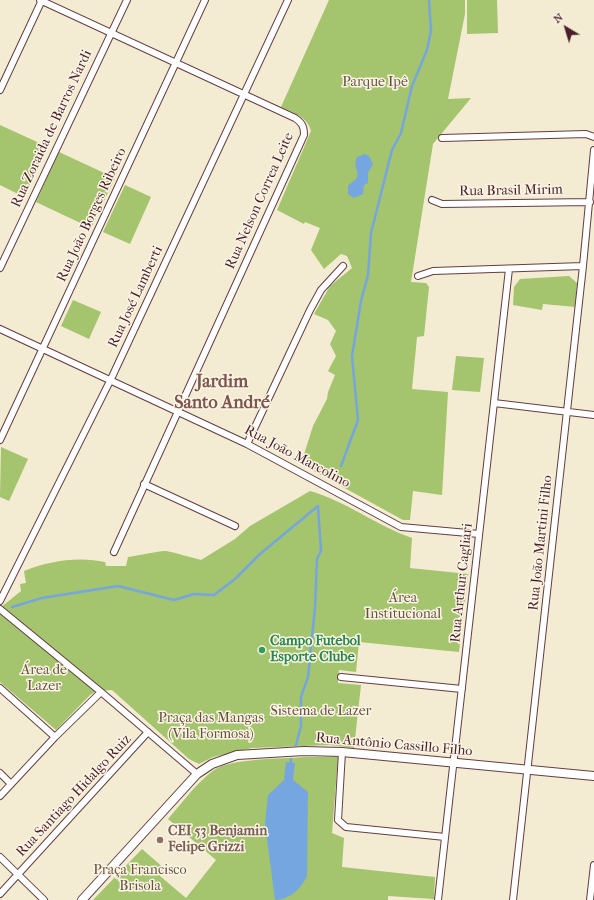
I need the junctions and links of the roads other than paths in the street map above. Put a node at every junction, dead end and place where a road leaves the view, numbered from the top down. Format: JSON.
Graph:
{"nodes":[{"id":1,"x":41,"y":0,"type":"edge"},
{"id":2,"x":127,"y":0,"type":"edge"},
{"id":3,"x":205,"y":0,"type":"edge"},
{"id":4,"x":288,"y":0,"type":"edge"},
{"id":5,"x":111,"y":33,"type":"junction"},
{"id":6,"x":176,"y":63,"type":"junction"},
{"id":7,"x":0,"y":90,"type":"edge"},
{"id":8,"x":244,"y":95,"type":"junction"},
{"id":9,"x":594,"y":137,"type":"edge"},
{"id":10,"x":442,"y":138,"type":"dead end"},
{"id":11,"x":594,"y":150,"type":"edge"},
{"id":12,"x":432,"y":200,"type":"dead end"},
{"id":13,"x":590,"y":202,"type":"junction"},
{"id":14,"x":343,"y":266,"type":"dead end"},
{"id":15,"x":583,"y":266,"type":"junction"},
{"id":16,"x":0,"y":268,"type":"edge"},
{"id":17,"x":509,"y":269,"type":"junction"},
{"id":18,"x":418,"y":276,"type":"dead end"},
{"id":19,"x":0,"y":329,"type":"edge"},
{"id":20,"x":43,"y":348,"type":"junction"},
{"id":21,"x":111,"y":379,"type":"junction"},
{"id":22,"x":494,"y":403,"type":"junction"},
{"id":23,"x":179,"y":411,"type":"junction"},
{"id":24,"x":567,"y":411,"type":"junction"},
{"id":25,"x":594,"y":415,"type":"edge"},
{"id":26,"x":0,"y":440,"type":"edge"},
{"id":27,"x":248,"y":444,"type":"junction"},
{"id":28,"x":144,"y":484,"type":"junction"},
{"id":29,"x":235,"y":526,"type":"dead end"},
{"id":30,"x":479,"y":534,"type":"junction"},
{"id":31,"x":114,"y":552,"type":"dead end"},
{"id":32,"x":0,"y":601,"type":"edge"},
{"id":33,"x":0,"y":609,"type":"edge"},
{"id":34,"x":341,"y":677,"type":"dead end"},
{"id":35,"x":0,"y":688,"type":"edge"},
{"id":36,"x":462,"y":689,"type":"junction"},
{"id":37,"x":101,"y":692,"type":"junction"},
{"id":38,"x":148,"y":732,"type":"junction"},
{"id":39,"x":55,"y":737,"type":"junction"},
{"id":40,"x":342,"y":752,"type":"junction"},
{"id":41,"x":453,"y":762,"type":"junction"},
{"id":42,"x":528,"y":769,"type":"junction"},
{"id":43,"x":0,"y":773,"type":"edge"},
{"id":44,"x":197,"y":774,"type":"junction"},
{"id":45,"x":594,"y":776,"type":"edge"},
{"id":46,"x":11,"y":784,"type":"junction"},
{"id":47,"x":0,"y":796,"type":"edge"},
{"id":48,"x":445,"y":837,"type":"junction"},
{"id":49,"x":0,"y":857,"type":"edge"},
{"id":50,"x":594,"y":865,"type":"edge"},
{"id":51,"x":18,"y":874,"type":"junction"},
{"id":52,"x":0,"y":894,"type":"edge"},
{"id":53,"x":44,"y":900,"type":"edge"},
{"id":54,"x":82,"y":900,"type":"edge"},
{"id":55,"x":438,"y":900,"type":"edge"},
{"id":56,"x":513,"y":900,"type":"edge"},
{"id":57,"x":590,"y":900,"type":"edge"}],
"edges":[{"from":1,"to":5,"type":"street","name":"Rua Nelson Correa Leite"},
{"from":1,"to":7,"type":"street"},
{"from":2,"to":5,"type":"street","name":"Rua Zoraida de Barros Nardi"},
{"from":3,"to":6,"type":"street","name":"Rua João Borges Ribeiro"},
{"from":4,"to":8,"type":"street","name":"Rua José Lamberti"},
{"from":5,"to":6,"type":"street","name":"Rua Nelson Correa Leite"},
{"from":5,"to":16,"type":"street","name":"Rua Zoraida de Barros Nardi"},
{"from":6,"to":8,"type":"street","name":"Rua Nelson Correa Leite"},
{"from":6,"to":20,"type":"street","name":"Rua João Borges Ribeiro"},
{"from":8,"to":21,"type":"street","name":"Rua José Lamberti"},
{"from":8,"to":23,"type":"street","name":"Rua Nelson Correa Leite"},
{"from":9,"to":10,"type":"street"},
{"from":11,"to":13,"type":"street","name":"Rua João Martini Filho"},
{"from":12,"to":13,"type":"street","name":"Rua Brasil Mirim"},
{"from":13,"to":15,"type":"street","name":"Rua João Martini Filho"},
{"from":14,"to":27,"type":"street"},
{"from":15,"to":17,"type":"street"},
{"from":15,"to":24,"type":"street","name":"Rua João Martini Filho"},
{"from":17,"to":18,"type":"street"},
{"from":17,"to":22,"type":"street","name":"Rua Arthur Cagliari"},
{"from":19,"to":20,"type":"street","name":"Rua João Marcolino"},
{"from":20,"to":21,"type":"street","name":"Rua João Marcolino"},
{"from":20,"to":26,"type":"street","name":"Rua João Borges Ribeiro"},
{"from":21,"to":23,"type":"street","name":"Rua João Marcolino"},
{"from":21,"to":32,"type":"street","name":"Rua José Lamberti"},
{"from":22,"to":24,"type":"street"},
{"from":22,"to":30,"type":"street","name":"Rua Arthur Cagliari"},
{"from":23,"to":27,"type":"street","name":"Rua João Marcolino"},
{"from":23,"to":28,"type":"street","name":"Rua Nelson Correa Leite"},
{"from":24,"to":25,"type":"street"},
{"from":24,"to":42,"type":"street","name":"Rua João Martini Filho"},
{"from":27,"to":30,"type":"street","name":"Rua João Marcolino"},
{"from":28,"to":29,"type":"street"},
{"from":28,"to":31,"type":"street","name":"Rua Nelson Correa Leite"},
{"from":30,"to":36,"type":"street","name":"Rua Arthur Cagliari"},
{"from":33,"to":37,"type":"street"},
{"from":34,"to":36,"type":"street"},
{"from":35,"to":39,"type":"street"},
{"from":36,"to":41,"type":"street","name":"Rua Arthur Cagliari"},
{"from":37,"to":38,"type":"street"},
{"from":37,"to":39,"type":"street"},
{"from":38,"to":44,"type":"street"},
{"from":38,"to":51,"type":"street","name":"Rua Santiago Hidalgo Ruiz"},
{"from":39,"to":46,"type":"street"},
{"from":40,"to":41,"type":"street","name":"Rua Antônio Cassillo Filho"},
{"from":40,"to":44,"type":"street","name":"Rua Antônio Cassillo Filho"},
{"from":40,"to":48,"type":"street"},
{"from":41,"to":42,"type":"street","name":"Rua Antônio Cassillo Filho"},
{"from":41,"to":48,"type":"street","name":"Rua Arthur Cagliari"},
{"from":42,"to":45,"type":"street","name":"Rua Antônio Cassillo Filho"},
{"from":42,"to":56,"type":"street","name":"Rua João Martini Filho"},
{"from":43,"to":46,"type":"street"},
{"from":44,"to":54,"type":"street","name":"Rua Antônio Cassillo Filho"},
{"from":46,"to":47,"type":"street"},
{"from":48,"to":55,"type":"street","name":"Rua Arthur Cagliari"},
{"from":49,"to":51,"type":"street"},
{"from":50,"to":57,"type":"street"},
{"from":51,"to":52,"type":"street","name":"Rua Santiago Hidalgo Ruiz"},
{"from":51,"to":53,"type":"street"}]}
